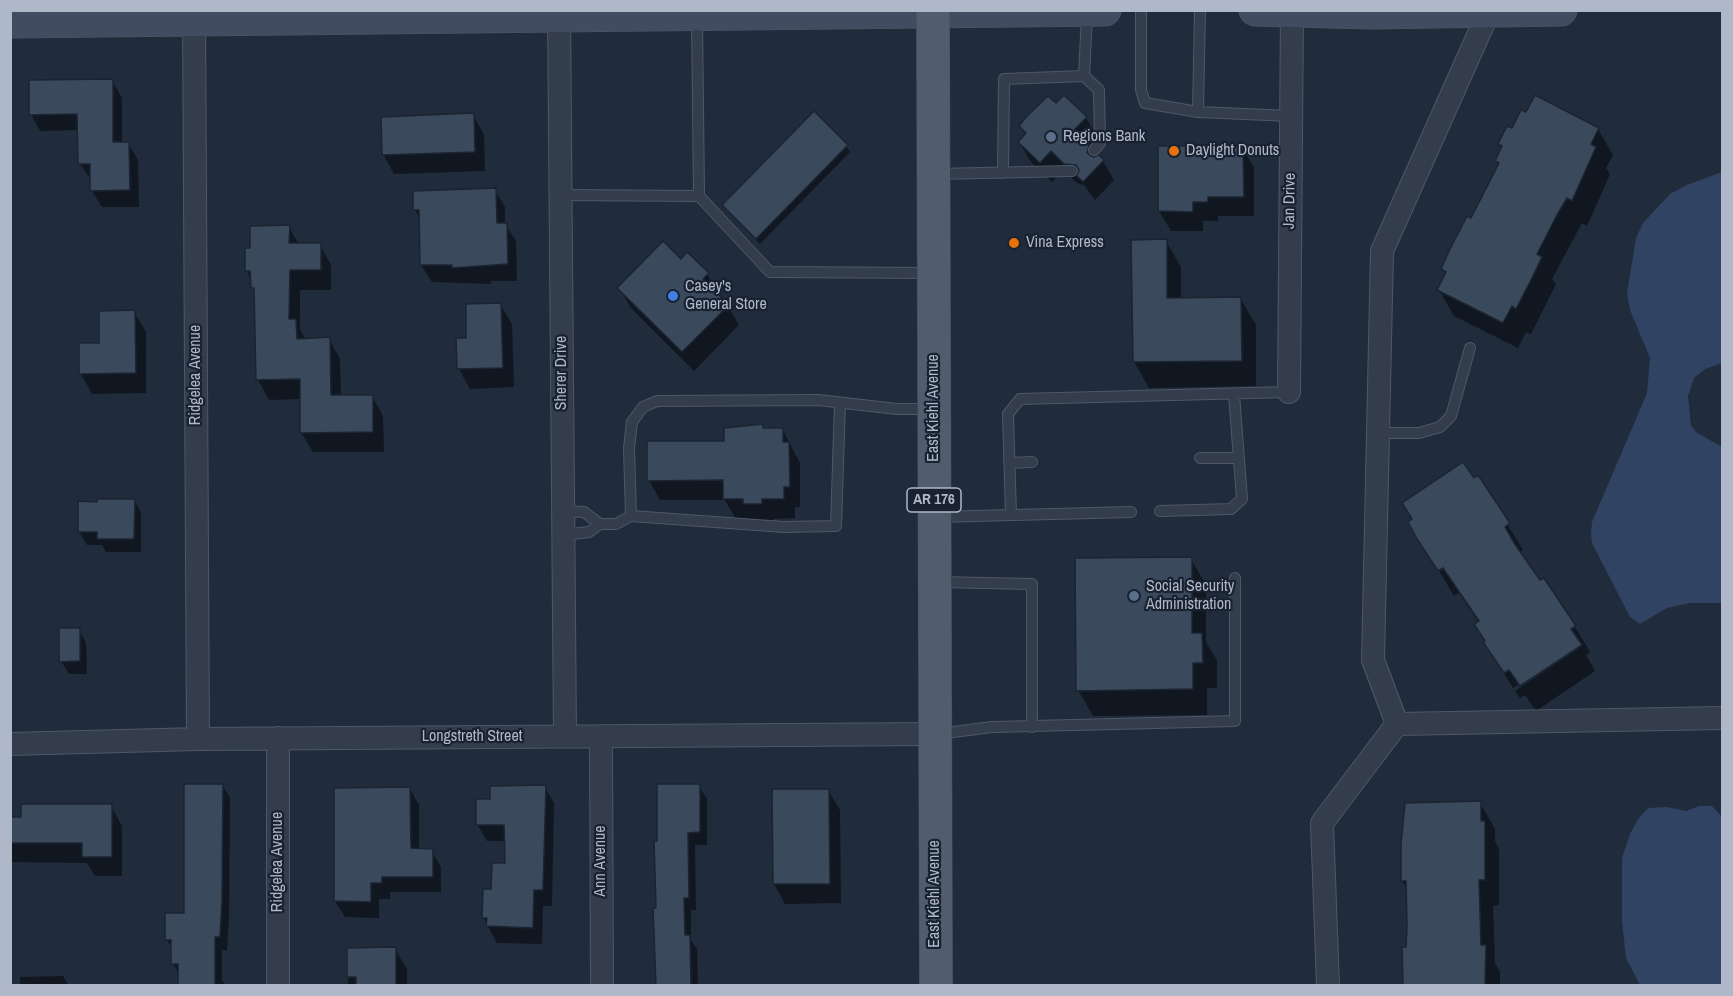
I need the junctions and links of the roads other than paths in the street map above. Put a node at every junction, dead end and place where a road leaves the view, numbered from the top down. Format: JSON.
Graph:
{"nodes":[{"id":1,"x":1105,"y":10,"type":"edge"},
{"id":2,"x":1141,"y":10,"type":"edge"},
{"id":3,"x":1200,"y":10,"type":"edge"},
{"id":4,"x":1255,"y":10,"type":"edge"},
{"id":5,"x":1561,"y":10,"type":"edge"},
{"id":6,"x":1087,"y":11,"type":"edge"},
{"id":7,"x":1292,"y":11,"type":"edge"},
{"id":8,"x":1343,"y":11,"type":"edge"},
{"id":9,"x":1489,"y":11,"type":"edge"},
{"id":10,"x":933,"y":12,"type":"edge"},
{"id":11,"x":559,"y":14,"type":"edge"},
{"id":12,"x":698,"y":14,"type":"edge"},
{"id":13,"x":194,"y":16,"type":"edge"},
{"id":14,"x":10,"y":22,"type":"edge"},
{"id":15,"x":1084,"y":76,"type":"junction"},
{"id":16,"x":1198,"y":112,"type":"junction"},
{"id":17,"x":1291,"y":116,"type":"junction"},
{"id":18,"x":1094,"y":150,"type":"dead end"},
{"id":19,"x":1072,"y":171,"type":"dead end"},
{"id":20,"x":1003,"y":173,"type":"junction"},
{"id":21,"x":933,"y":174,"type":"junction"},
{"id":22,"x":560,"y":195,"type":"junction"},
{"id":23,"x":699,"y":196,"type":"junction"},
{"id":24,"x":934,"y":273,"type":"junction"},
{"id":25,"x":1470,"y":348,"type":"dead end"},
{"id":26,"x":1288,"y":392,"type":"joint"},
{"id":27,"x":1234,"y":394,"type":"junction"},
{"id":28,"x":840,"y":403,"type":"junction"},
{"id":29,"x":934,"y":409,"type":"junction"},
{"id":30,"x":1378,"y":433,"type":"junction"},
{"id":31,"x":1200,"y":458,"type":"dead end"},
{"id":32,"x":1238,"y":458,"type":"junction"},
{"id":33,"x":1032,"y":462,"type":"dead end"},
{"id":34,"x":1009,"y":463,"type":"junction"},
{"id":35,"x":563,"y":511,"type":"junction"},
{"id":36,"x":1160,"y":511,"type":"dead end"},
{"id":37,"x":1131,"y":512,"type":"dead end"},
{"id":38,"x":1011,"y":515,"type":"junction"},
{"id":39,"x":631,"y":516,"type":"junction"},
{"id":40,"x":934,"y":517,"type":"junction"},
{"id":41,"x":600,"y":524,"type":"junction"},
{"id":42,"x":563,"y":535,"type":"junction"},
{"id":43,"x":1236,"y":578,"type":"dead end"},
{"id":44,"x":934,"y":582,"type":"junction"},
{"id":45,"x":1722,"y":718,"type":"edge"},
{"id":46,"x":1397,"y":724,"type":"junction"},
{"id":47,"x":1032,"y":727,"type":"junction"},
{"id":48,"x":934,"y":734,"type":"junction"},
{"id":49,"x":565,"y":736,"type":"junction"},
{"id":50,"x":601,"y":736,"type":"junction"},
{"id":51,"x":279,"y":738,"type":"junction"},
{"id":52,"x":198,"y":739,"type":"junction"},
{"id":53,"x":10,"y":744,"type":"edge"},
{"id":54,"x":278,"y":986,"type":"edge"},
{"id":55,"x":602,"y":986,"type":"edge"},
{"id":56,"x":936,"y":986,"type":"edge"},
{"id":57,"x":1328,"y":986,"type":"edge"}],
"edges":[{"from":1,"to":6,"type":"main road"},
{"from":2,"to":16,"type":"lane"},
{"from":3,"to":16,"type":"lane"},
{"from":4,"to":7,"type":"main road"},
{"from":5,"to":9,"type":"main road"},
{"from":6,"to":10,"type":"main road"},
{"from":6,"to":15,"type":"lane"},
{"from":7,"to":8,"type":"main road"},
{"from":7,"to":17,"type":"street","name":"Jan Drive"},
{"from":8,"to":9,"type":"main road"},
{"from":9,"to":30,"type":"street"},
{"from":10,"to":12,"type":"main road"},
{"from":10,"to":21,"type":"main road","name":"East Kiehl Avenue","number":"AR 176"},
{"from":11,"to":12,"type":"main road"},
{"from":11,"to":13,"type":"main road"},
{"from":11,"to":22,"type":"street","name":"Sherer Drive"},
{"from":12,"to":23,"type":"lane"},
{"from":13,"to":14,"type":"main road"},
{"from":13,"to":52,"type":"street","name":"Ridgelea Avenue"},
{"from":15,"to":18,"type":"lane"},
{"from":15,"to":20,"type":"lane"},
{"from":16,"to":17,"type":"lane"},
{"from":17,"to":26,"type":"street","name":"Jan Drive"},
{"from":19,"to":20,"type":"lane"},
{"from":20,"to":21,"type":"lane"},
{"from":21,"to":24,"type":"main road","name":"East Kiehl Avenue","number":"AR 176"},
{"from":22,"to":23,"type":"lane"},
{"from":22,"to":35,"type":"street","name":"Sherer Drive"},
{"from":23,"to":24,"type":"lane"},
{"from":24,"to":29,"type":"main road","name":"East Kiehl Avenue","number":"AR 176"},
{"from":25,"to":30,"type":"lane"},
{"from":26,"to":27,"type":"lane"},
{"from":27,"to":32,"type":"lane"},
{"from":27,"to":34,"type":"lane"},
{"from":28,"to":29,"type":"lane"},
{"from":28,"to":39,"type":"lane"},
{"from":28,"to":39,"type":"lane"},
{"from":29,"to":40,"type":"main road","name":"East Kiehl Avenue","number":"AR 176"},
{"from":30,"to":46,"type":"street"},
{"from":31,"to":32,"type":"lane"},
{"from":32,"to":36,"type":"lane"},
{"from":33,"to":34,"type":"lane"},
{"from":34,"to":38,"type":"lane"},
{"from":35,"to":41,"type":"lane"},
{"from":35,"to":42,"type":"street","name":"Sherer Drive"},
{"from":37,"to":38,"type":"lane"},
{"from":38,"to":40,"type":"lane"},
{"from":39,"to":41,"type":"lane"},
{"from":40,"to":44,"type":"main road","name":"East Kiehl Avenue","number":"AR 176"},
{"from":41,"to":42,"type":"lane"},
{"from":42,"to":49,"type":"street","name":"Sherer Drive"},
{"from":43,"to":47,"type":"lane"},
{"from":44,"to":47,"type":"lane"},
{"from":44,"to":48,"type":"main road","name":"East Kiehl Avenue","number":"AR 176"},
{"from":45,"to":46,"type":"street"},
{"from":46,"to":57,"type":"street"},
{"from":47,"to":48,"type":"lane"},
{"from":48,"to":50,"type":"street","name":"Longstreth Street"},
{"from":48,"to":56,"type":"main road","name":"East Kiehl Avenue","number":"AR 176"},
{"from":49,"to":50,"type":"street","name":"Longstreth Street"},
{"from":49,"to":51,"type":"street","name":"Longstreth Street"},
{"from":50,"to":55,"type":"street","name":"Ann Avenue"},
{"from":51,"to":52,"type":"street","name":"Longstreth Street"},
{"from":51,"to":54,"type":"street","name":"Ridgelea Avenue"},
{"from":52,"to":53,"type":"street","name":"Longstreth Street"}]}
